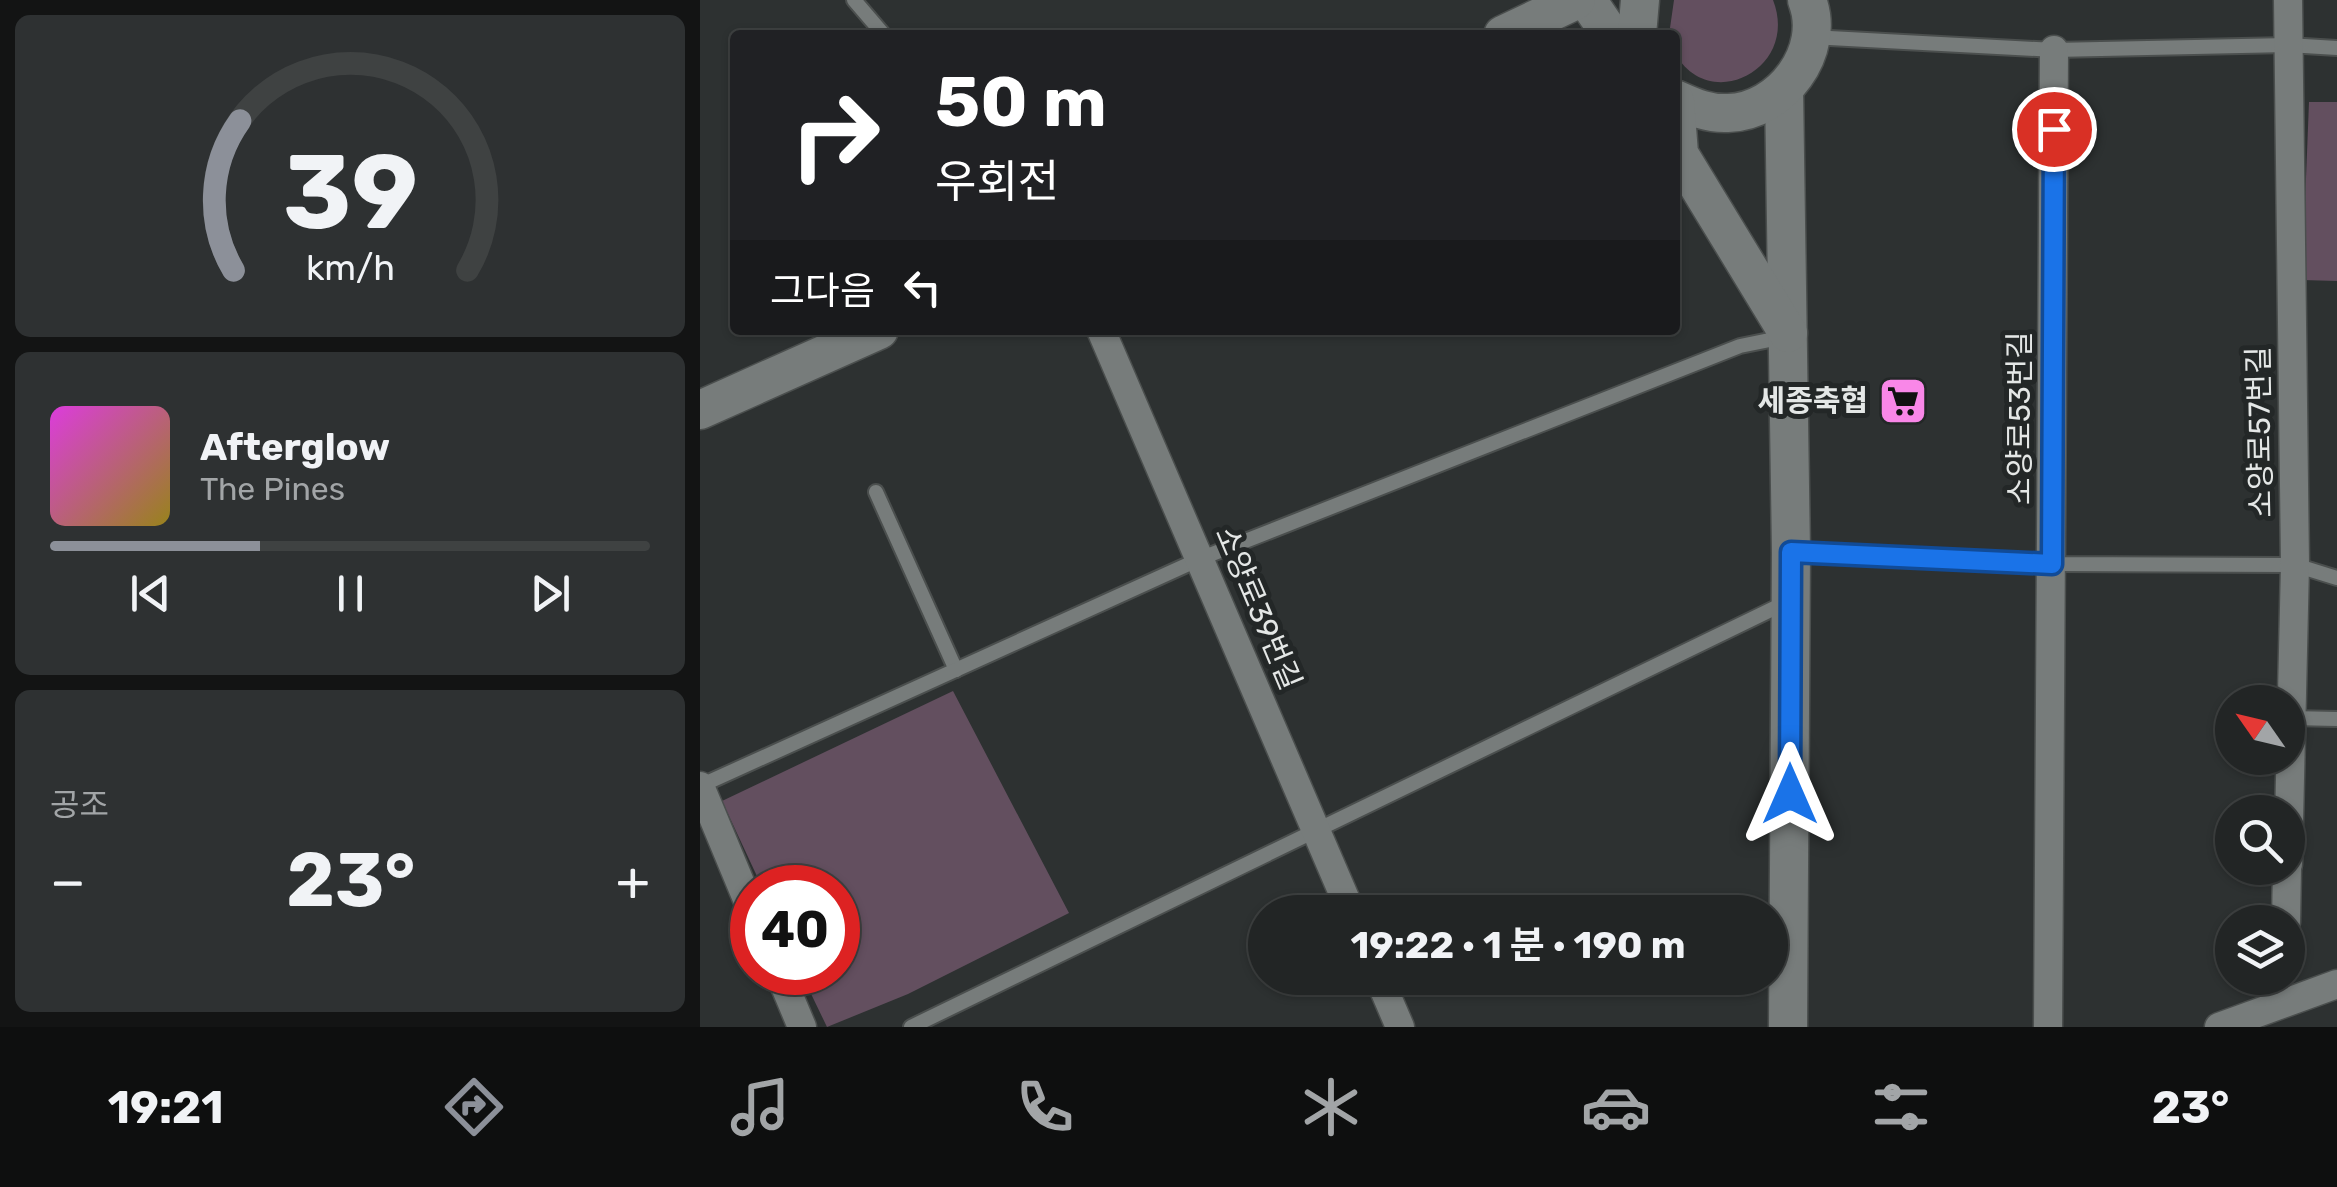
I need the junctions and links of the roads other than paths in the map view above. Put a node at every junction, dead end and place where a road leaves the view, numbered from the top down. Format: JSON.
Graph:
{"nodes":[{"id":1,"x":854,"y":0,"type":"edge"},
{"id":2,"x":1576,"y":0,"type":"edge"},
{"id":3,"x":1588,"y":0,"type":"edge"},
{"id":4,"x":1640,"y":0,"type":"edge"},
{"id":5,"x":2288,"y":0,"type":"edge"},
{"id":6,"x":1810,"y":11,"type":"edge"},
{"id":7,"x":880,"y":30,"type":"edge"},
{"id":8,"x":1513,"y":30,"type":"edge"},
{"id":9,"x":1609,"y":30,"type":"edge"},
{"id":10,"x":1637,"y":30,"type":"edge"},
{"id":11,"x":2288,"y":45,"type":"junction"},
{"id":12,"x":2337,"y":48,"type":"edge"},
{"id":13,"x":2054,"y":50,"type":"junction"},
{"id":14,"x":1784,"y":90,"type":"junction"},
{"id":15,"x":1680,"y":102,"type":"edge"},
{"id":16,"x":1680,"y":156,"type":"edge"},
{"id":17,"x":867,"y":335,"type":"edge"},
{"id":18,"x":1103,"y":335,"type":"edge"},
{"id":19,"x":1789,"y":336,"type":"junction"},
{"id":20,"x":700,"y":410,"type":"edge"},
{"id":21,"x":876,"y":492,"type":"dead end"},
{"id":22,"x":1791,"y":552,"type":"junction"},
{"id":23,"x":1202,"y":558,"type":"junction"},
{"id":24,"x":2052,"y":564,"type":"junction"},
{"id":25,"x":2295,"y":566,"type":"junction"},
{"id":26,"x":2337,"y":578,"type":"edge"},
{"id":27,"x":1791,"y":600,"type":"junction"},
{"id":28,"x":956,"y":670,"type":"junction"},
{"id":29,"x":2292,"y":685,"type":"edge"},
{"id":30,"x":2305,"y":718,"type":"edge"},
{"id":31,"x":2337,"y":719,"type":"edge"},
{"id":32,"x":700,"y":786,"type":"edge"},
{"id":33,"x":1316,"y":829,"type":"junction"},
{"id":34,"x":733,"y":865,"type":"edge"},
{"id":35,"x":1344,"y":895,"type":"edge"},
{"id":36,"x":2337,"y":984,"type":"edge"},
{"id":37,"x":2305,"y":987,"type":"edge"},
{"id":38,"x":789,"y":995,"type":"edge"},
{"id":39,"x":1386,"y":995,"type":"edge"},
{"id":40,"x":2274,"y":995,"type":"edge"},
{"id":41,"x":802,"y":1027,"type":"edge"},
{"id":42,"x":911,"y":1027,"type":"edge"},
{"id":43,"x":1400,"y":1027,"type":"edge"},
{"id":44,"x":1788,"y":1027,"type":"edge"},
{"id":45,"x":2048,"y":1027,"type":"edge"},
{"id":46,"x":2218,"y":1027,"type":"edge"}],
"edges":[{"from":1,"to":7,"type":"lane"},
{"from":2,"to":8,"type":"street"},
{"from":3,"to":9,"type":"street"},
{"from":4,"to":10,"type":"street"},
{"from":5,"to":11,"type":"street","name":"소양로57번길"},
{"from":6,"to":13,"type":"lane"},
{"from":6,"to":14,"type":"street"},
{"from":11,"to":12,"type":"lane"},
{"from":11,"to":13,"type":"lane"},
{"from":11,"to":25,"type":"street","name":"소양로57번길"},
{"from":13,"to":24,"type":"street","name":"소양로53번길"},
{"from":14,"to":15,"type":"street"},
{"from":14,"to":19,"type":"street"},
{"from":16,"to":19,"type":"street"},
{"from":17,"to":20,"type":"street"},
{"from":18,"to":23,"type":"street","name":"소양로39번길"},
{"from":19,"to":22,"type":"street"},
{"from":19,"to":23,"type":"lane"},
{"from":21,"to":28,"type":"lane"},
{"from":22,"to":24,"type":"lane"},
{"from":22,"to":27,"type":"street"},
{"from":23,"to":28,"type":"lane"},
{"from":23,"to":33,"type":"street","name":"소양로39번길"},
{"from":24,"to":25,"type":"lane"},
{"from":24,"to":45,"type":"street","name":"소양로53번길"},
{"from":25,"to":26,"type":"lane"},
{"from":25,"to":29,"type":"street","name":"소양로57번길"},
{"from":27,"to":33,"type":"lane"},
{"from":27,"to":44,"type":"street"},
{"from":28,"to":32,"type":"lane"},
{"from":30,"to":31,"type":"lane"},
{"from":32,"to":34,"type":"street"},
{"from":33,"to":35,"type":"street","name":"소양로39번길"},
{"from":33,"to":42,"type":"lane"},
{"from":36,"to":37,"type":"street"},
{"from":38,"to":41,"type":"street"},
{"from":39,"to":43,"type":"street"},
{"from":40,"to":46,"type":"street"}]}
